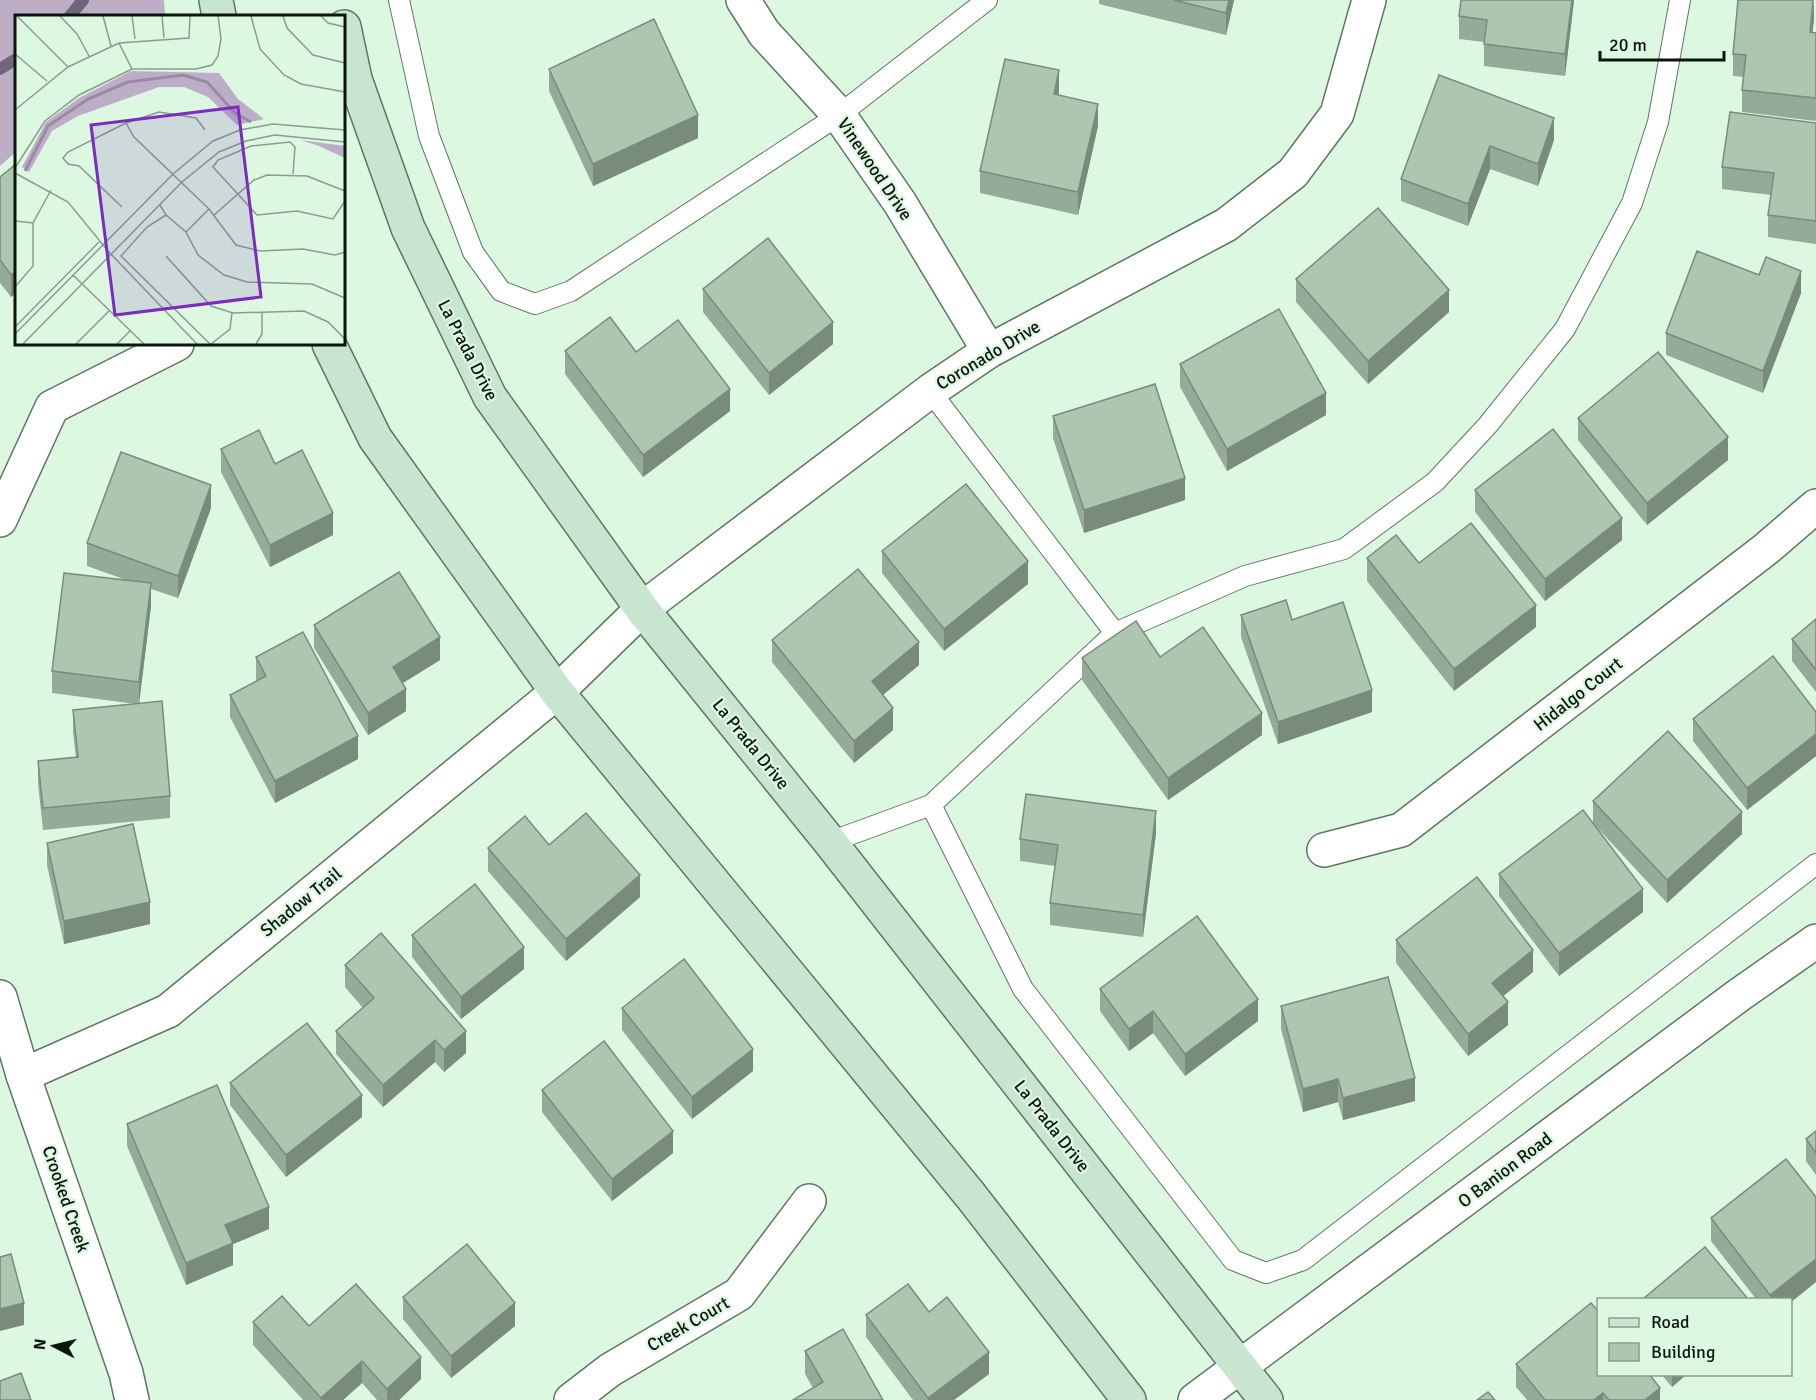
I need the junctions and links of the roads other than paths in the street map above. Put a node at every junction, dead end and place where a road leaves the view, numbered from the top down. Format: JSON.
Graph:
{"nodes":[{"id":1,"x":216,"y":0,"type":"edge"},
{"id":2,"x":338,"y":0,"type":"edge"},
{"id":3,"x":399,"y":0,"type":"edge"},
{"id":4,"x":743,"y":0,"type":"edge"},
{"id":5,"x":987,"y":0,"type":"edge"},
{"id":6,"x":1369,"y":0,"type":"edge"},
{"id":7,"x":1680,"y":0,"type":"edge"},
{"id":8,"x":219,"y":15,"type":"edge"},
{"id":9,"x":341,"y":15,"type":"edge"},
{"id":10,"x":345,"y":32,"type":"edge"},
{"id":11,"x":839,"y":115,"type":"junction"},
{"id":12,"x":175,"y":345,"type":"edge"},
{"id":13,"x":329,"y":345,"type":"edge"},
{"id":14,"x":988,"y":351,"type":"junction"},
{"id":15,"x":930,"y":391,"type":"junction"},
{"id":16,"x":1816,"y":506,"type":"edge"},
{"id":17,"x":0,"y":520,"type":"edge"},
{"id":18,"x":642,"y":609,"type":"junction"},
{"id":19,"x":1114,"y":633,"type":"junction"},
{"id":20,"x":557,"y":692,"type":"junction"},
{"id":21,"x":931,"y":805,"type":"junction"},
{"id":22,"x":830,"y":842,"type":"junction"},
{"id":23,"x":1324,"y":850,"type":"dead end"},
{"id":24,"x":1816,"y":864,"type":"edge"},
{"id":25,"x":1816,"y":941,"type":"edge"},
{"id":26,"x":0,"y":997,"type":"edge"},
{"id":27,"x":23,"y":1075,"type":"junction"},
{"id":28,"x":809,"y":1201,"type":"dead end"},
{"id":29,"x":1240,"y":1367,"type":"junction"},
{"id":30,"x":132,"y":1400,"type":"edge"},
{"id":31,"x":571,"y":1400,"type":"edge"},
{"id":32,"x":1129,"y":1400,"type":"edge"},
{"id":33,"x":1195,"y":1400,"type":"edge"},
{"id":34,"x":1266,"y":1400,"type":"edge"}],
"edges":[{"from":1,"to":8,"type":"main road"},
{"from":2,"to":9,"type":"main road"},
{"from":3,"to":11,"type":"lane"},
{"from":4,"to":11,"type":"street","name":"Vinewood Drive"},
{"from":5,"to":11,"type":"lane"},
{"from":6,"to":14,"type":"street","name":"Coronado Drive"},
{"from":7,"to":19,"type":"lane"},
{"from":10,"to":18,"type":"main road","name":"La Prada Drive"},
{"from":11,"to":14,"type":"street","name":"Vinewood Drive"},
{"from":12,"to":17,"type":"street"},
{"from":13,"to":20,"type":"main road"},
{"from":14,"to":15,"type":"street","name":"Coronado Drive"},
{"from":15,"to":18,"type":"street","name":"Coronado Drive"},
{"from":15,"to":19,"type":"lane"},
{"from":16,"to":23,"type":"street","name":"Hidalgo Court"},
{"from":18,"to":20,"type":"street","name":"Coronado Drive"},
{"from":18,"to":22,"type":"main road","name":"La Prada Drive"},
{"from":19,"to":21,"type":"lane"},
{"from":20,"to":27,"type":"street","name":"Shadow Trail"},
{"from":20,"to":32,"type":"main road"},
{"from":21,"to":22,"type":"lane"},
{"from":21,"to":24,"type":"lane"},
{"from":22,"to":29,"type":"main road","name":"La Prada Drive"},
{"from":25,"to":29,"type":"street","name":"O Banion Road"},
{"from":26,"to":27,"type":"street","name":"Crooked Creek"},
{"from":27,"to":30,"type":"street","name":"Crooked Creek"},
{"from":28,"to":31,"type":"street","name":"Creek Court"},
{"from":29,"to":33,"type":"street","name":"O Banion Road"},
{"from":29,"to":34,"type":"main road","name":"La Prada Drive"}]}
